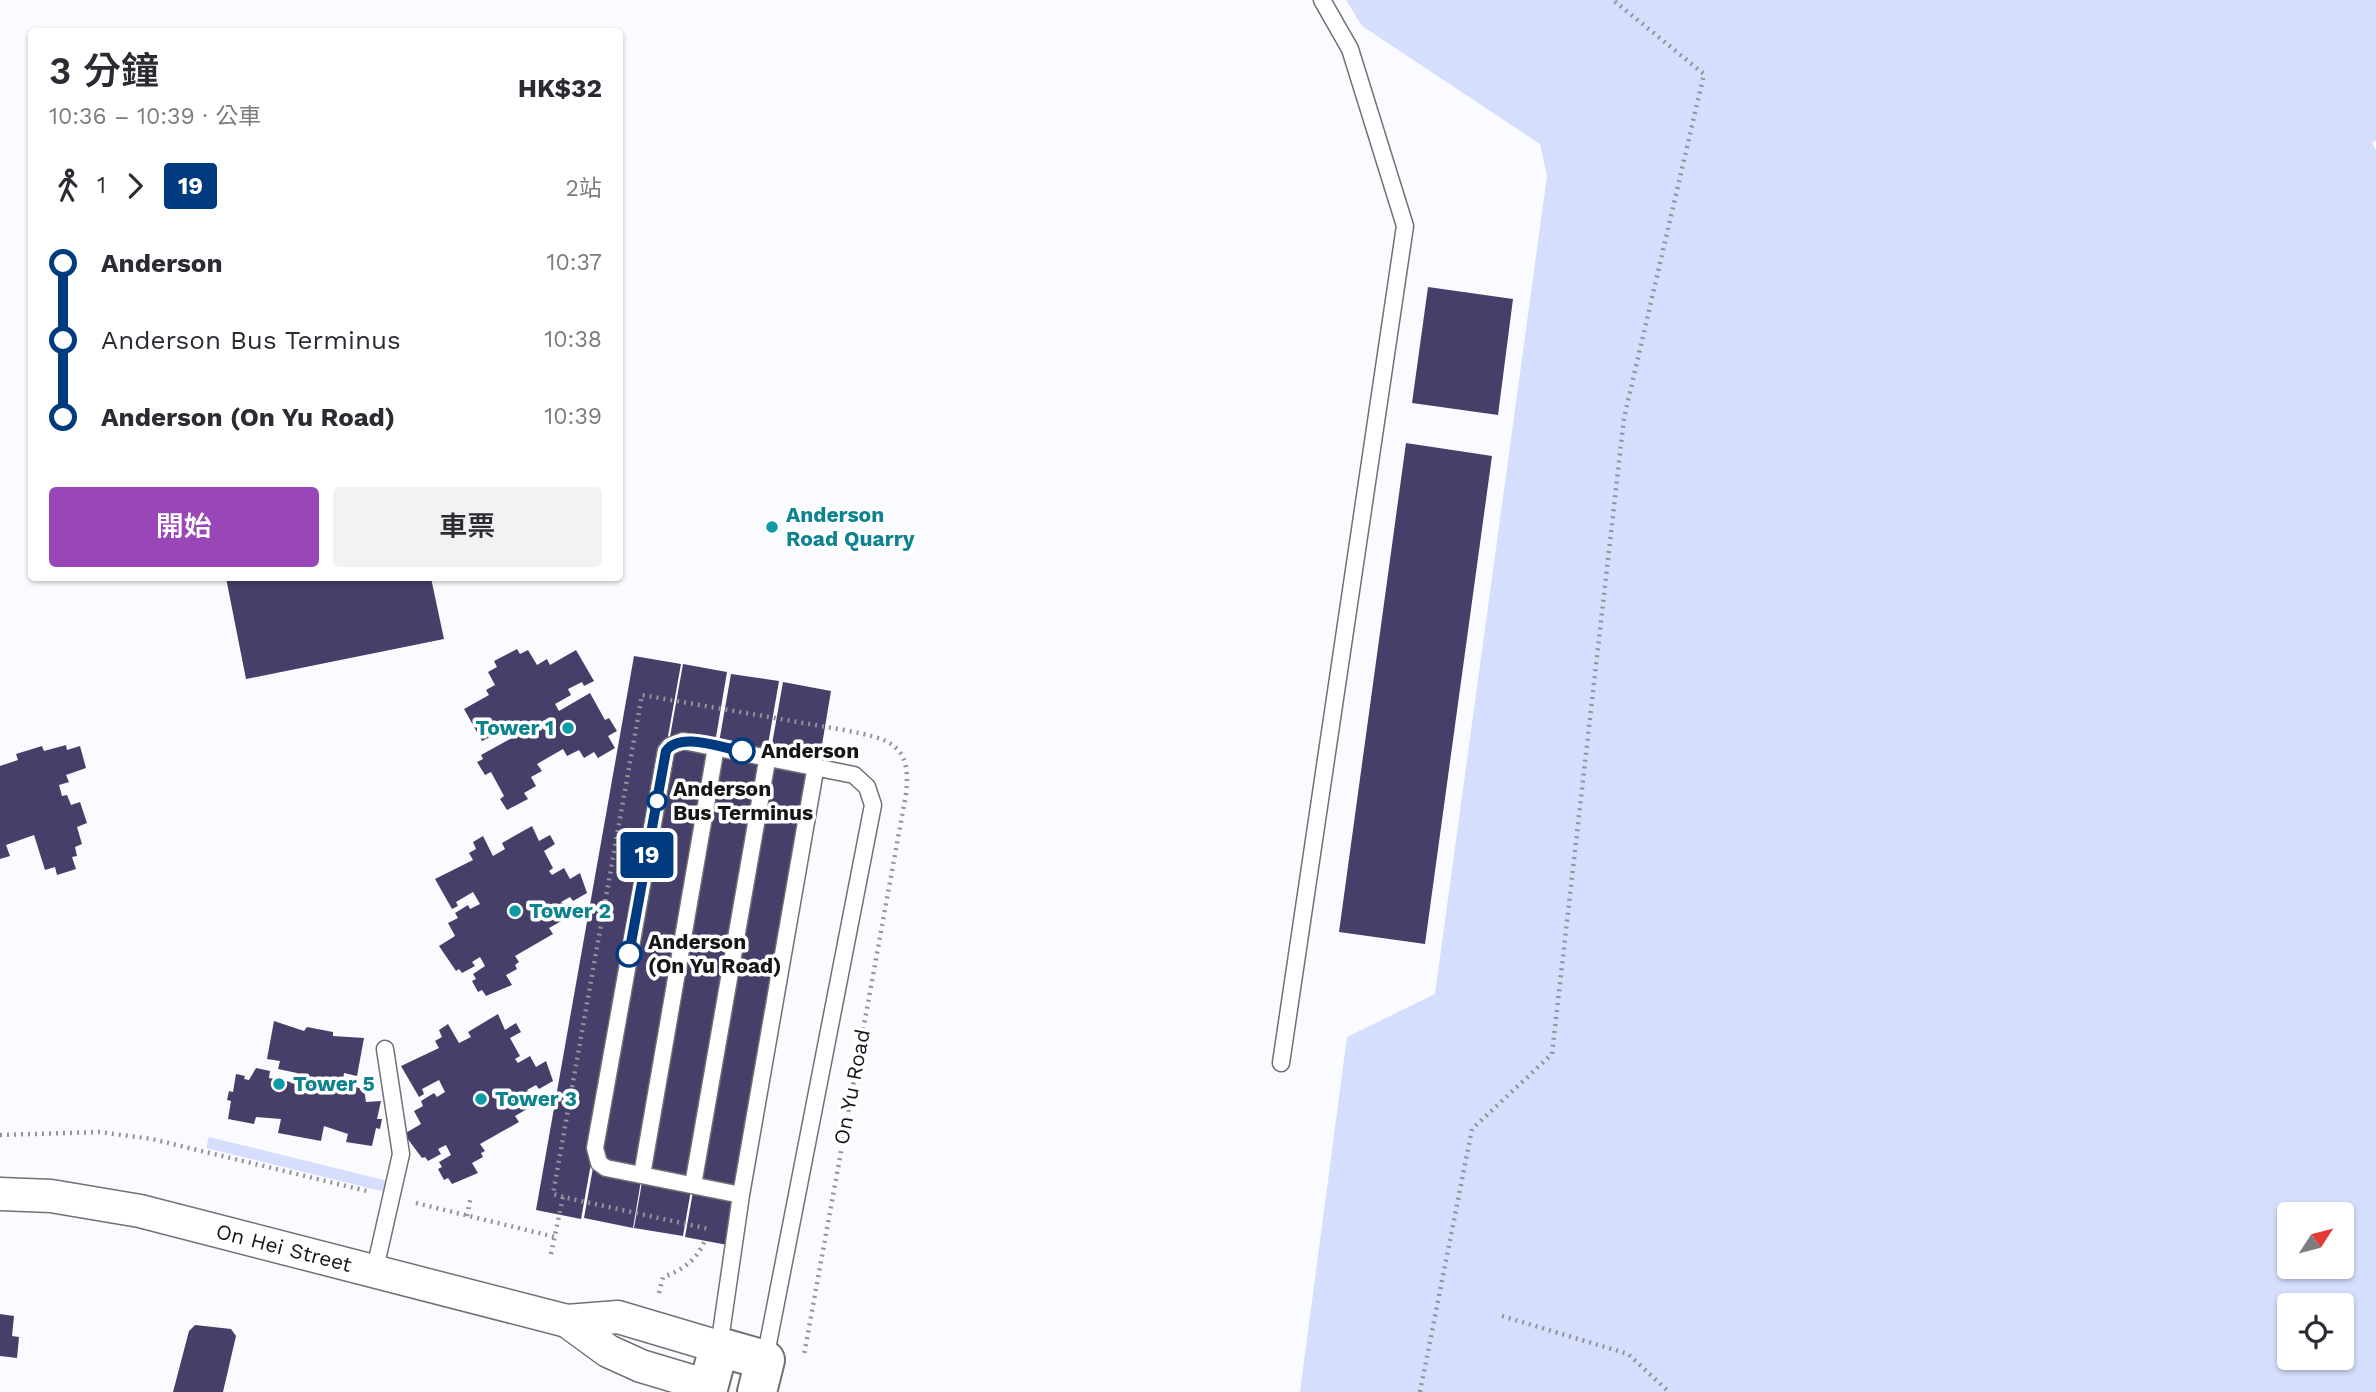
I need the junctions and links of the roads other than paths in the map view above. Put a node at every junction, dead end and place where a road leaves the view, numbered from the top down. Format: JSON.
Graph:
{"nodes":[{"id":1,"x":1322,"y":0,"type":"edge"},
{"id":2,"x":716,"y":747,"type":"junction"},
{"id":3,"x":768,"y":755,"type":"junction"},
{"id":4,"x":816,"y":765,"type":"junction"},
{"id":5,"x":386,"y":1049,"type":"dead end"},
{"id":6,"x":1281,"y":1063,"type":"dead end"},
{"id":7,"x":642,"y":1175,"type":"junction"},
{"id":8,"x":693,"y":1185,"type":"junction"},
{"id":9,"x":0,"y":1194,"type":"edge"},
{"id":10,"x":741,"y":1195,"type":"junction"},
{"id":11,"x":374,"y":1273,"type":"junction"},
{"id":12,"x":567,"y":1321,"type":"junction"},
{"id":13,"x":721,"y":1332,"type":"junction"},
{"id":14,"x":761,"y":1376,"type":"edge"},
{"id":15,"x":713,"y":1390,"type":"edge"}],
"edges":[{"from":1,"to":6,"type":"lane"},
{"from":2,"to":3,"type":"lane"},
{"from":2,"to":7,"type":"lane"},
{"from":2,"to":7,"type":"lane"},
{"from":3,"to":4,"type":"lane"},
{"from":3,"to":8,"type":"lane"},
{"from":4,"to":10,"type":"lane"},
{"from":4,"to":14,"type":"lane"},
{"from":5,"to":11,"type":"lane"},
{"from":7,"to":8,"type":"lane"},
{"from":8,"to":10,"type":"lane"},
{"from":9,"to":11,"type":"street","name":"On Hei Street"},
{"from":10,"to":13,"type":"lane"},
{"from":11,"to":12,"type":"street","name":"On Hei Street"},
{"from":12,"to":13,"type":"street","name":"On Hei Street"},
{"from":12,"to":15,"type":"street","name":"On Hei Street"},
{"from":13,"to":14,"type":"street","name":"On Hei Street"},
{"from":13,"to":15,"type":"street"}]}
